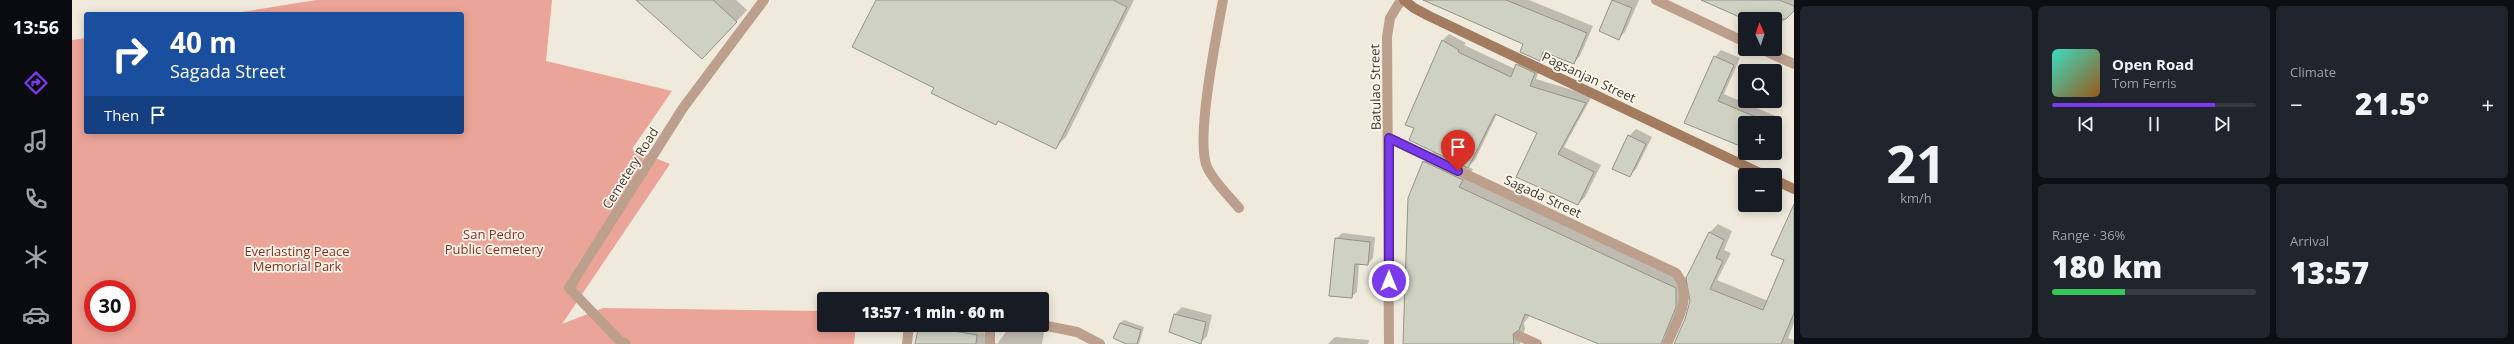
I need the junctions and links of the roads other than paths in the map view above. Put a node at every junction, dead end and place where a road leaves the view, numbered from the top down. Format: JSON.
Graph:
{"nodes":[{"id":1,"x":764,"y":0,"type":"edge"},
{"id":2,"x":1222,"y":0,"type":"edge"},
{"id":3,"x":1401,"y":0,"type":"edge"},
{"id":4,"x":1404,"y":0,"type":"edge"},
{"id":5,"x":1656,"y":0,"type":"edge"},
{"id":6,"x":1738,"y":39,"type":"edge"},
{"id":7,"x":1776,"y":56,"type":"edge"},
{"id":8,"x":1794,"y":64,"type":"edge"},
{"id":9,"x":1389,"y":138,"type":"junction"},
{"id":10,"x":1749,"y":168,"type":"edge"},
{"id":11,"x":1782,"y":183,"type":"edge"},
{"id":12,"x":1794,"y":189,"type":"edge"},
{"id":13,"x":1239,"y":208,"type":"dead end"},
{"id":14,"x":1049,"y":326,"type":"edge"},
{"id":15,"x":908,"y":332,"type":"edge"},
{"id":16,"x":990,"y":332,"type":"edge"},
{"id":17,"x":1077,"y":332,"type":"junction"},
{"id":18,"x":1519,"y":336,"type":"dead end"},
{"id":19,"x":1533,"y":343,"type":"edge"},
{"id":20,"x":626,"y":344,"type":"edge"},
{"id":21,"x":907,"y":344,"type":"edge"},
{"id":22,"x":990,"y":344,"type":"edge"},
{"id":23,"x":1077,"y":344,"type":"edge"},
{"id":24,"x":1100,"y":344,"type":"edge"},
{"id":25,"x":1389,"y":344,"type":"edge"},
{"id":26,"x":1667,"y":344,"type":"edge"}],
"edges":[{"from":1,"to":20,"type":"street","name":"Cemetery Road"},
{"from":2,"to":13,"type":"street"},
{"from":3,"to":9,"type":"street","name":"Batulao Street"},
{"from":4,"to":10,"type":"street","name":"Pagsanjan Street"},
{"from":5,"to":6,"type":"street"},
{"from":7,"to":8,"type":"street"},
{"from":9,"to":25,"type":"street","name":"Batulao Street"},
{"from":9,"to":26,"type":"street","name":"Sagada Street"},
{"from":11,"to":12,"type":"street"},
{"from":14,"to":17,"type":"street"},
{"from":15,"to":21,"type":"street"},
{"from":16,"to":22,"type":"street"},
{"from":17,"to":23,"type":"street"},
{"from":17,"to":24,"type":"street"},
{"from":18,"to":19,"type":"street"}]}
